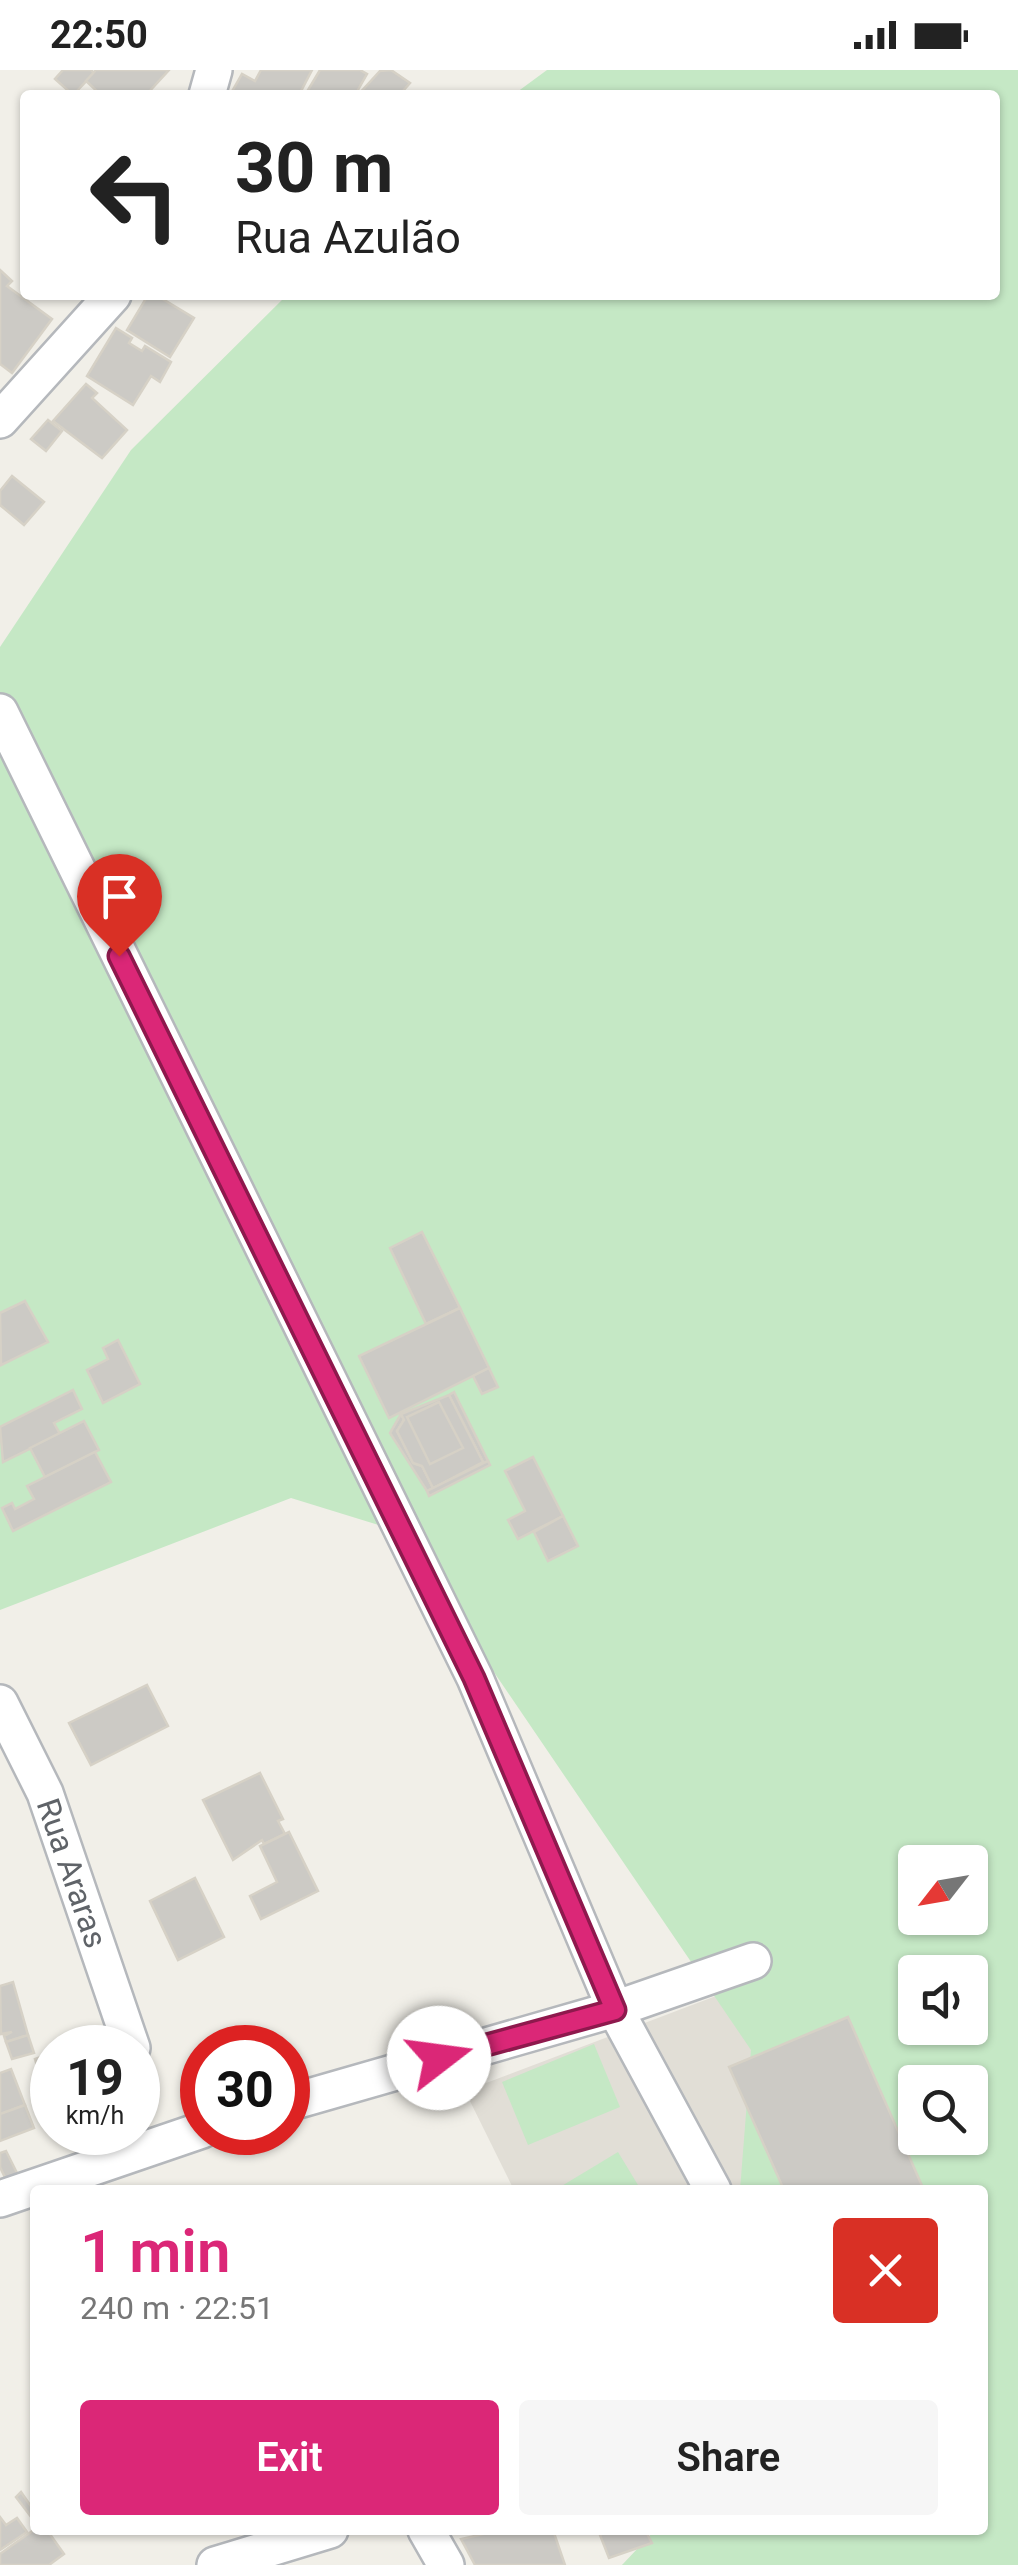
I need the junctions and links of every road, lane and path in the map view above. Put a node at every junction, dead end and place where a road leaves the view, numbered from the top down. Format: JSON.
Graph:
{"nodes":[{"id":1,"x":108,"y":300,"type":"edge"},
{"id":2,"x":0,"y":420,"type":"edge"},
{"id":3,"x":0,"y":712,"type":"edge"},
{"id":4,"x":0,"y":1703,"type":"edge"},
{"id":5,"x":753,"y":1961,"type":"dead end"},
{"id":6,"x":615,"y":2010,"type":"junction"},
{"id":7,"x":124,"y":2025,"type":"edge"},
{"id":8,"x":310,"y":2097,"type":"edge"},
{"id":9,"x":99,"y":2155,"type":"edge"},
{"id":10,"x":32,"y":2185,"type":"edge"},
{"id":11,"x":710,"y":2185,"type":"edge"},
{"id":12,"x":30,"y":2186,"type":"edge"},
{"id":13,"x":0,"y":2199,"type":"edge"},
{"id":14,"x":314,"y":2535,"type":"edge"},
{"id":15,"x":429,"y":2535,"type":"edge"},
{"id":16,"x":215,"y":2565,"type":"edge"},
{"id":17,"x":446,"y":2565,"type":"edge"}],
"edges":[{"from":1,"to":2,"type":"street"},
{"from":3,"to":6,"type":"street"},
{"from":4,"to":7,"type":"street","name":"Rua Araras"},
{"from":5,"to":6,"type":"street"},
{"from":6,"to":8,"type":"street"},
{"from":6,"to":11,"type":"street"},
{"from":9,"to":10,"type":"street"},
{"from":12,"to":13,"type":"street"},
{"from":14,"to":16,"type":"street"},
{"from":15,"to":17,"type":"street"}]}
